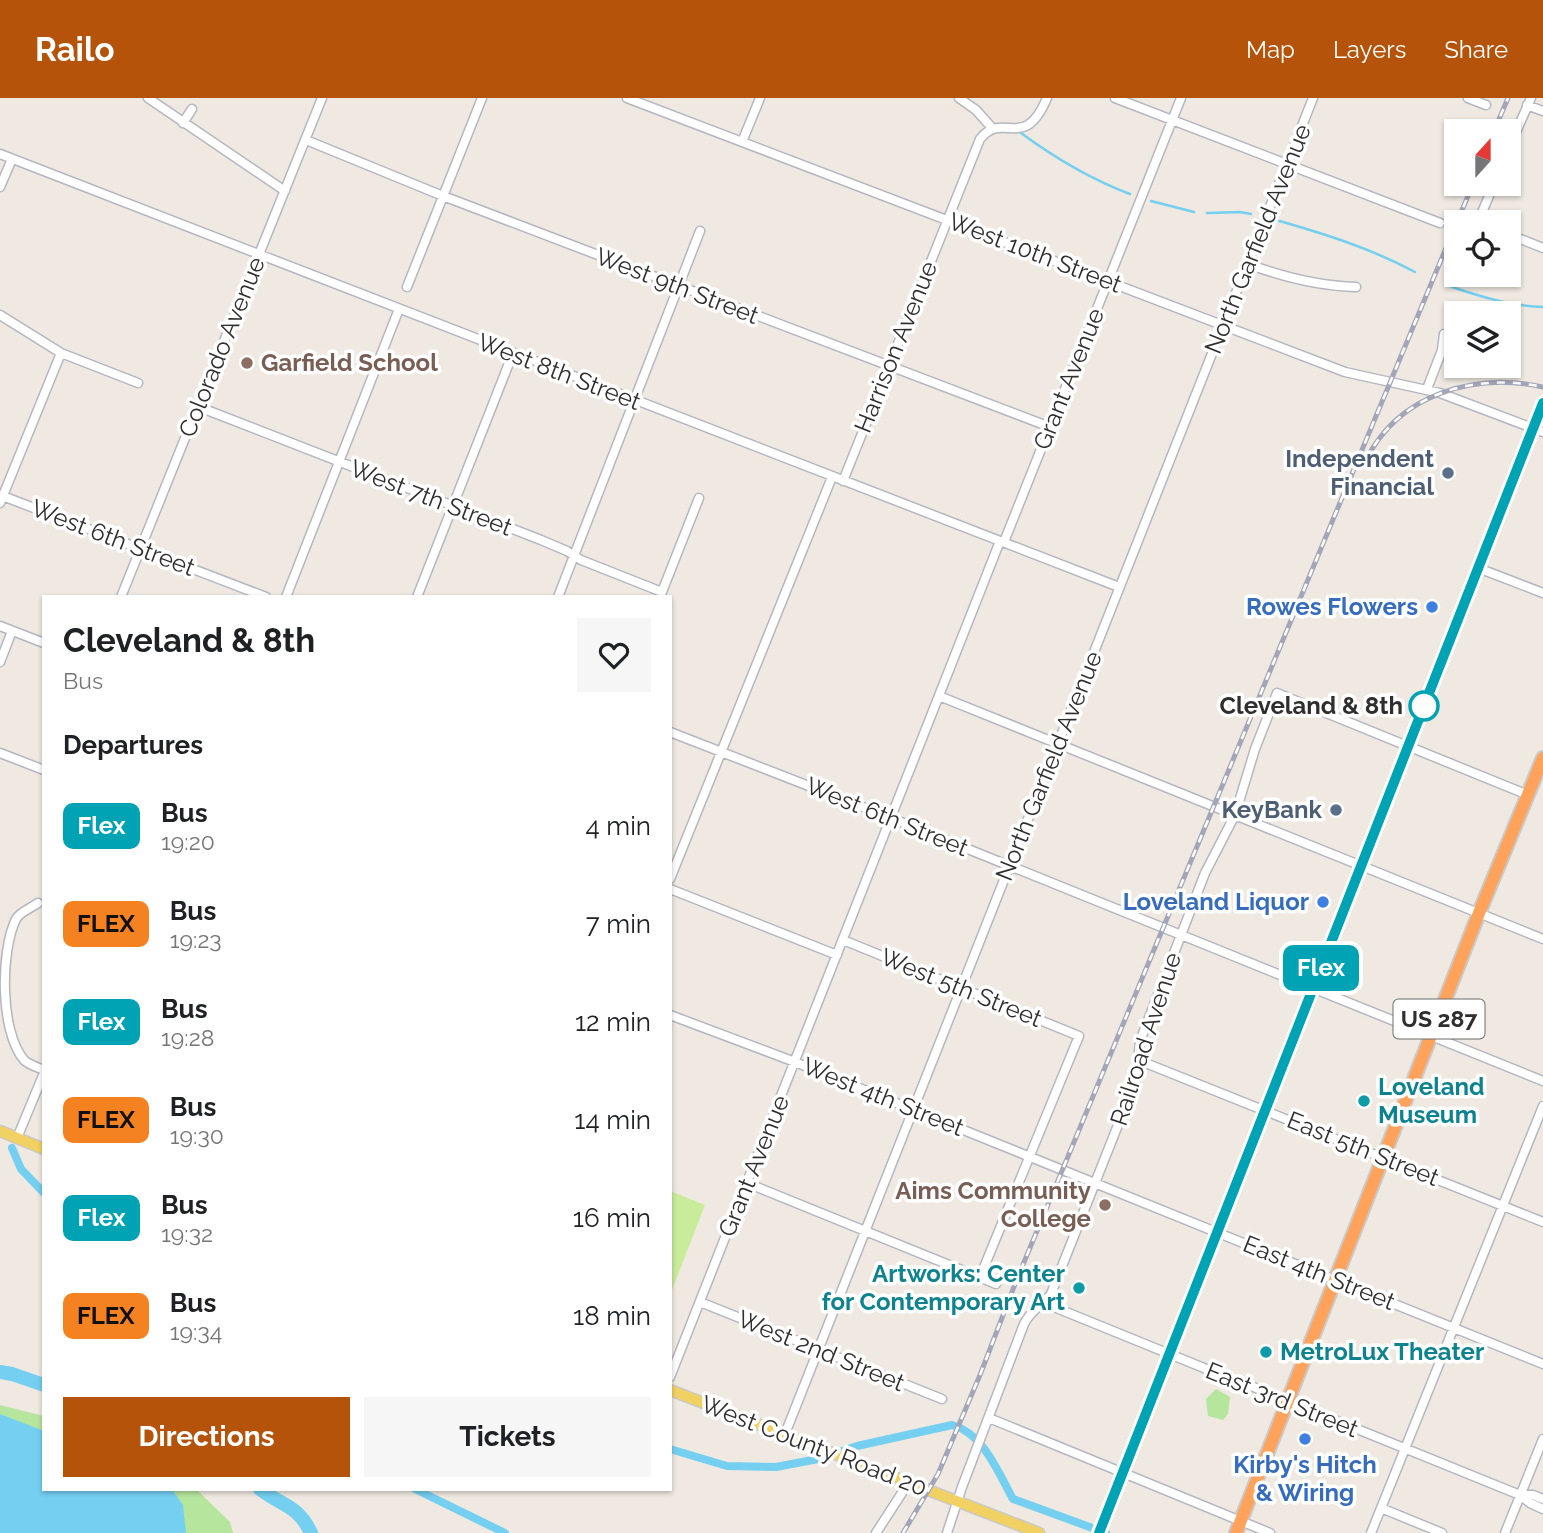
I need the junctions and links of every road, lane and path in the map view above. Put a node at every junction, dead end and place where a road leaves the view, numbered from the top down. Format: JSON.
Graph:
{"nodes":[{"id":1,"x":148,"y":98,"type":"edge"},
{"id":2,"x":322,"y":98,"type":"edge"},
{"id":3,"x":481,"y":98,"type":"edge"},
{"id":4,"x":627,"y":98,"type":"edge"},
{"id":5,"x":760,"y":98,"type":"edge"},
{"id":6,"x":959,"y":98,"type":"edge"},
{"id":7,"x":1047,"y":98,"type":"edge"},
{"id":8,"x":1115,"y":98,"type":"edge"},
{"id":9,"x":1181,"y":98,"type":"edge"},
{"id":10,"x":1313,"y":98,"type":"edge"},
{"id":11,"x":1468,"y":98,"type":"edge"},
{"id":12,"x":1529,"y":102,"type":"edge"},
{"id":13,"x":1486,"y":105,"type":"dead end"},
{"id":14,"x":192,"y":108,"type":"dead end"},
{"id":15,"x":1543,"y":111,"type":"edge"},
{"id":16,"x":1173,"y":120,"type":"junction"},
{"id":17,"x":1521,"y":120,"type":"edge"},
{"id":18,"x":183,"y":123,"type":"junction"},
{"id":19,"x":993,"y":129,"type":"junction"},
{"id":20,"x":306,"y":140,"type":"junction"},
{"id":21,"x":742,"y":142,"type":"junction"},
{"id":22,"x":0,"y":154,"type":"edge"},
{"id":23,"x":12,"y":159,"type":"junction"},
{"id":24,"x":1287,"y":164,"type":"junction"},
{"id":25,"x":0,"y":187,"type":"edge"},
{"id":26,"x":285,"y":191,"type":"junction"},
{"id":27,"x":443,"y":197,"type":"junction"},
{"id":28,"x":947,"y":219,"type":"junction"},
{"id":29,"x":1440,"y":223,"type":"dead end"},
{"id":30,"x":700,"y":231,"type":"dead end"},
{"id":31,"x":1521,"y":239,"type":"edge"},
{"id":32,"x":1543,"y":248,"type":"edge"},
{"id":33,"x":259,"y":254,"type":"junction"},
{"id":34,"x":1248,"y":264,"type":"junction"},
{"id":35,"x":1108,"y":281,"type":"junction"},
{"id":36,"x":407,"y":287,"type":"dead end"},
{"id":37,"x":680,"y":287,"type":"junction"},
{"id":38,"x":1356,"y":288,"type":"dead end"},
{"id":39,"x":399,"y":309,"type":"junction"},
{"id":40,"x":0,"y":315,"type":"edge"},
{"id":41,"x":1223,"y":326,"type":"junction"},
{"id":42,"x":1444,"y":334,"type":"dead end"},
{"id":43,"x":61,"y":353,"type":"junction"},
{"id":44,"x":513,"y":353,"type":"junction"},
{"id":45,"x":888,"y":367,"type":"junction"},
{"id":46,"x":138,"y":383,"type":"dead end"},
{"id":47,"x":1427,"y":389,"type":"junction"},
{"id":48,"x":635,"y":401,"type":"junction"},
{"id":49,"x":1543,"y":403,"type":"edge"},
{"id":50,"x":198,"y":407,"type":"junction"},
{"id":51,"x":1050,"y":427,"type":"junction"},
{"id":52,"x":1538,"y":430,"type":"edge"},
{"id":53,"x":339,"y":461,"type":"junction"},
{"id":54,"x":832,"y":477,"type":"junction"},
{"id":55,"x":843,"y":481,"type":"junction"},
{"id":56,"x":1,"y":498,"type":"edge"},
{"id":57,"x":699,"y":498,"type":"dead end"},
{"id":58,"x":452,"y":506,"type":"junction"},
{"id":59,"x":1002,"y":541,"type":"junction"},
{"id":60,"x":141,"y":550,"type":"junction"},
{"id":61,"x":574,"y":556,"type":"junction"},
{"id":62,"x":1478,"y":568,"type":"junction"},
{"id":63,"x":1119,"y":587,"type":"junction"},
{"id":64,"x":1543,"y":593,"type":"edge"},
{"id":65,"x":661,"y":594,"type":"edge"},
{"id":66,"x":122,"y":595,"type":"edge"},
{"id":67,"x":261,"y":595,"type":"edge"},
{"id":68,"x":287,"y":595,"type":"edge"},
{"id":69,"x":418,"y":595,"type":"edge"},
{"id":70,"x":559,"y":595,"type":"edge"},
{"id":71,"x":0,"y":626,"type":"edge"},
{"id":72,"x":12,"y":631,"type":"junction"},
{"id":73,"x":42,"y":642,"type":"edge"},
{"id":74,"x":0,"y":662,"type":"edge"},
{"id":75,"x":939,"y":696,"type":"junction"},
{"id":76,"x":672,"y":733,"type":"edge"},
{"id":77,"x":1058,"y":743,"type":"junction"},
{"id":78,"x":1408,"y":747,"type":"junction"},
{"id":79,"x":722,"y":752,"type":"junction"},
{"id":80,"x":0,"y":753,"type":"edge"},
{"id":81,"x":1543,"y":758,"type":"edge"},
{"id":82,"x":42,"y":769,"type":"edge"},
{"id":83,"x":1528,"y":795,"type":"junction"},
{"id":84,"x":1235,"y":815,"type":"junction"},
{"id":85,"x":891,"y":818,"type":"junction"},
{"id":86,"x":1009,"y":866,"type":"junction"},
{"id":87,"x":1362,"y":866,"type":"junction"},
{"id":88,"x":672,"y":874,"type":"edge"},
{"id":89,"x":672,"y":890,"type":"edge"},
{"id":90,"x":38,"y":903,"type":"dead end"},
{"id":91,"x":1479,"y":914,"type":"junction"},
{"id":92,"x":1181,"y":935,"type":"junction"},
{"id":93,"x":1543,"y":939,"type":"edge"},
{"id":94,"x":843,"y":940,"type":"junction"},
{"id":95,"x":837,"y":954,"type":"junction"},
{"id":96,"x":961,"y":987,"type":"junction"},
{"id":97,"x":1314,"y":988,"type":"junction"},
{"id":98,"x":672,"y":1016,"type":"edge"},
{"id":99,"x":1432,"y":1036,"type":"junction"},
{"id":100,"x":795,"y":1062,"type":"junction"},
{"id":101,"x":1143,"y":1062,"type":"junction"},
{"id":102,"x":42,"y":1071,"type":"edge"},
{"id":103,"x":42,"y":1077,"type":"edge"},
{"id":104,"x":1543,"y":1081,"type":"edge"},
{"id":105,"x":1543,"y":1106,"type":"edge"},
{"id":106,"x":913,"y":1109,"type":"junction"},
{"id":107,"x":1265,"y":1110,"type":"junction"},
{"id":108,"x":0,"y":1131,"type":"edge"},
{"id":109,"x":18,"y":1138,"type":"junction"},
{"id":110,"x":42,"y":1148,"type":"edge"},
{"id":111,"x":1029,"y":1156,"type":"junction"},
{"id":112,"x":1384,"y":1157,"type":"junction"},
{"id":113,"x":747,"y":1183,"type":"junction"},
{"id":114,"x":1095,"y":1183,"type":"junction"},
{"id":115,"x":1503,"y":1205,"type":"junction"},
{"id":116,"x":1543,"y":1222,"type":"edge"},
{"id":117,"x":865,"y":1231,"type":"junction"},
{"id":118,"x":1217,"y":1231,"type":"junction"},
{"id":119,"x":980,"y":1277,"type":"junction"},
{"id":120,"x":1336,"y":1280,"type":"junction"},
{"id":121,"x":996,"y":1284,"type":"dead end"},
{"id":122,"x":700,"y":1302,"type":"junction"},
{"id":123,"x":1044,"y":1303,"type":"junction"},
{"id":124,"x":1453,"y":1328,"type":"junction"},
{"id":125,"x":818,"y":1350,"type":"junction"},
{"id":126,"x":1170,"y":1354,"type":"junction"},
{"id":127,"x":1543,"y":1364,"type":"edge"},
{"id":128,"x":672,"y":1372,"type":"edge"},
{"id":129,"x":672,"y":1391,"type":"edge"},
{"id":130,"x":942,"y":1399,"type":"dead end"},
{"id":131,"x":1288,"y":1403,"type":"junction"},
{"id":132,"x":989,"y":1418,"type":"junction"},
{"id":133,"x":785,"y":1434,"type":"junction"},
{"id":134,"x":1543,"y":1439,"type":"edge"},
{"id":135,"x":1405,"y":1450,"type":"junction"},
{"id":136,"x":1124,"y":1473,"type":"junction"},
{"id":137,"x":909,"y":1482,"type":"junction"},
{"id":138,"x":1520,"y":1495,"type":"junction"},
{"id":139,"x":1543,"y":1499,"type":"edge"},
{"id":140,"x":958,"y":1503,"type":"junction"},
{"id":141,"x":1381,"y":1508,"type":"junction"},
{"id":142,"x":1543,"y":1509,"type":"edge"},
{"id":143,"x":1239,"y":1527,"type":"edge"},
{"id":144,"x":1101,"y":1529,"type":"edge"},
{"id":145,"x":876,"y":1533,"type":"edge"},
{"id":146,"x":947,"y":1533,"type":"edge"},
{"id":147,"x":1039,"y":1533,"type":"edge"},
{"id":148,"x":1270,"y":1533,"type":"edge"},
{"id":149,"x":1371,"y":1533,"type":"edge"},
{"id":150,"x":1442,"y":1533,"type":"edge"},
{"id":151,"x":1505,"y":1533,"type":"edge"}],
"edges":[{"from":1,"to":18,"type":"street"},
{"from":2,"to":20,"type":"street","name":"Colorado Avenue"},
{"from":3,"to":27,"type":"street"},
{"from":4,"to":21,"type":"street","name":"West 10th Street"},
{"from":5,"to":21,"type":"street"},
{"from":6,"to":19,"type":"street"},
{"from":7,"to":19,"type":"street"},
{"from":8,"to":16,"type":"street"},
{"from":9,"to":16,"type":"street","name":"Grant Avenue"},
{"from":10,"to":24,"type":"street","name":"North Garfield Avenue"},
{"from":11,"to":13,"type":"street"},
{"from":12,"to":15,"type":"street"},
{"from":12,"to":17,"type":"street"},
{"from":14,"to":18,"type":"street"},
{"from":16,"to":24,"type":"street"},
{"from":16,"to":35,"type":"street","name":"Grant Avenue"},
{"from":18,"to":26,"type":"street"},
{"from":19,"to":28,"type":"street","name":"Harrison Avenue"},
{"from":20,"to":26,"type":"street","name":"Colorado Avenue"},
{"from":20,"to":27,"type":"street","name":"West 9th Street"},
{"from":21,"to":28,"type":"street","name":"West 10th Street"},
{"from":22,"to":23,"type":"street","name":"West 8th Street"},
{"from":23,"to":25,"type":"street"},
{"from":23,"to":33,"type":"street","name":"West 8th Street"},
{"from":24,"to":29,"type":"street"},
{"from":24,"to":34,"type":"street","name":"North Garfield Avenue"},
{"from":26,"to":33,"type":"street","name":"Colorado Avenue"},
{"from":27,"to":36,"type":"street"},
{"from":27,"to":37,"type":"street","name":"West 9th Street"},
{"from":28,"to":35,"type":"street","name":"West 10th Street"},
{"from":28,"to":45,"type":"street","name":"Harrison Avenue"},
{"from":30,"to":37,"type":"street"},
{"from":31,"to":32,"type":"street"},
{"from":33,"to":39,"type":"street","name":"West 8th Street"},
{"from":33,"to":50,"type":"street","name":"Colorado Avenue"},
{"from":34,"to":38,"type":"street"},
{"from":34,"to":41,"type":"street","name":"North Garfield Avenue"},
{"from":35,"to":41,"type":"street","name":"West 10th Street"},
{"from":35,"to":51,"type":"street","name":"Grant Avenue"},
{"from":37,"to":45,"type":"street","name":"West 9th Street"},
{"from":37,"to":48,"type":"street"},
{"from":39,"to":44,"type":"street","name":"West 8th Street"},
{"from":39,"to":53,"type":"street"},
{"from":40,"to":43,"type":"street"},
{"from":41,"to":47,"type":"street","name":"West 10th Street"},
{"from":41,"to":63,"type":"street","name":"North Garfield Avenue"},
{"from":42,"to":47,"type":"street"},
{"from":43,"to":46,"type":"street"},
{"from":43,"to":56,"type":"street"},
{"from":44,"to":48,"type":"street","name":"West 8th Street"},
{"from":44,"to":58,"type":"street"},
{"from":45,"to":51,"type":"street","name":"West 9th Street"},
{"from":45,"to":55,"type":"street","name":"Harrison Avenue"},
{"from":47,"to":52,"type":"street","name":"West 10th Street"},
{"from":48,"to":54,"type":"street","name":"West 8th Street"},
{"from":48,"to":61,"type":"street"},
{"from":49,"to":52,"type":"highway"},
{"from":50,"to":53,"type":"street","name":"West 7th Street"},
{"from":50,"to":60,"type":"street","name":"Colorado Avenue"},
{"from":51,"to":59,"type":"street","name":"Grant Avenue"},
{"from":52,"to":62,"type":"highway"},
{"from":53,"to":58,"type":"street","name":"West 7th Street"},
{"from":53,"to":68,"type":"street"},
{"from":54,"to":55,"type":"street","name":"West 8th Street"},
{"from":54,"to":79,"type":"street"},
{"from":55,"to":59,"type":"street","name":"West 8th Street"},
{"from":56,"to":60,"type":"street","name":"West 6th Street"},
{"from":57,"to":65,"type":"street"},
{"from":58,"to":61,"type":"street","name":"West 7th Street"},
{"from":58,"to":69,"type":"street"},
{"from":59,"to":63,"type":"street","name":"West 8th Street"},
{"from":59,"to":75,"type":"street","name":"Grant Avenue"},
{"from":60,"to":66,"type":"street","name":"Colorado Avenue"},
{"from":60,"to":67,"type":"street","name":"West 6th Street"},
{"from":61,"to":65,"type":"street","name":"West 7th Street"},
{"from":61,"to":70,"type":"street"},
{"from":62,"to":64,"type":"street"},
{"from":62,"to":78,"type":"highway"},
{"from":63,"to":77,"type":"street","name":"North Garfield Avenue"},
{"from":71,"to":72,"type":"street"},
{"from":72,"to":73,"type":"street"},
{"from":72,"to":74,"type":"street"},
{"from":75,"to":77,"type":"street"},
{"from":75,"to":85,"type":"street","name":"Grant Avenue"},
{"from":76,"to":79,"type":"street","name":"West 6th Street"},
{"from":77,"to":84,"type":"street"},
{"from":77,"to":86,"type":"street","name":"North Garfield Avenue"},
{"from":78,"to":83,"type":"street"},
{"from":78,"to":84,"type":"street","name":"Railroad Avenue"},
{"from":78,"to":87,"type":"highway"},
{"from":79,"to":85,"type":"street","name":"West 6th Street"},
{"from":79,"to":88,"type":"street"},
{"from":80,"to":82,"type":"street"},
{"from":81,"to":83,"type":"highway","number":"US 287"},
{"from":83,"to":91,"type":"highway","number":"US 287"},
{"from":84,"to":87,"type":"street"},
{"from":84,"to":92,"type":"street","name":"Railroad Avenue"},
{"from":85,"to":86,"type":"street","name":"West 6th Street"},
{"from":85,"to":94,"type":"street","name":"Grant Avenue"},
{"from":86,"to":92,"type":"street","name":"West 6th Street"},
{"from":86,"to":96,"type":"street","name":"North Garfield Avenue"},
{"from":87,"to":91,"type":"street"},
{"from":87,"to":97,"type":"highway"},
{"from":89,"to":95,"type":"street"},
{"from":90,"to":102,"type":"street"},
{"from":91,"to":93,"type":"street"},
{"from":91,"to":99,"type":"highway","number":"US 287"},
{"from":92,"to":97,"type":"street","name":"West 6th Street"},
{"from":92,"to":101,"type":"street","name":"Railroad Avenue"},
{"from":94,"to":95,"type":"street","name":"Grant Avenue"},
{"from":94,"to":96,"type":"street","name":"West 5th Street"},
{"from":95,"to":100,"type":"street","name":"Grant Avenue"},
{"from":96,"to":106,"type":"street","name":"North Garfield Avenue"},
{"from":96,"to":111,"type":"street","name":"West 5th Street"},
{"from":97,"to":99,"type":"street","name":"West 6th Street"},
{"from":97,"to":107,"type":"highway"},
{"from":98,"to":100,"type":"street","name":"West 4th Street"},
{"from":99,"to":104,"type":"street","name":"West 6th Street"},
{"from":99,"to":112,"type":"highway","number":"US 287"},
{"from":100,"to":106,"type":"street","name":"West 4th Street"},
{"from":100,"to":113,"type":"street","name":"Grant Avenue"},
{"from":101,"to":107,"type":"street","name":"East 5th Street"},
{"from":101,"to":114,"type":"street","name":"Railroad Avenue"},
{"from":103,"to":109,"type":"street"},
{"from":105,"to":115,"type":"street"},
{"from":106,"to":111,"type":"street","name":"West 4th Street"},
{"from":106,"to":117,"type":"street","name":"North Garfield Avenue"},
{"from":107,"to":112,"type":"street","name":"East 5th Street"},
{"from":107,"to":118,"type":"highway"},
{"from":108,"to":109,"type":"main road"},
{"from":109,"to":110,"type":"main road"},
{"from":111,"to":114,"type":"street","name":"West 4th Street"},
{"from":111,"to":119,"type":"street"},
{"from":112,"to":115,"type":"street","name":"East 5th Street"},
{"from":112,"to":120,"type":"highway","number":"US 287"},
{"from":113,"to":117,"type":"street"},
{"from":113,"to":122,"type":"street","name":"Grant Avenue"},
{"from":114,"to":118,"type":"street","name":"East 4th Street"},
{"from":114,"to":123,"type":"street","name":"Railroad Avenue"},
{"from":115,"to":116,"type":"street","name":"East 5th Street"},
{"from":115,"to":124,"type":"street"},
{"from":117,"to":119,"type":"street"},
{"from":117,"to":125,"type":"street","name":"North Garfield Avenue"},
{"from":118,"to":120,"type":"street","name":"East 4th Street"},
{"from":118,"to":126,"type":"highway"},
{"from":119,"to":121,"type":"street"},
{"from":120,"to":124,"type":"street","name":"East 4th Street"},
{"from":120,"to":131,"type":"highway","number":"US 287"},
{"from":122,"to":125,"type":"street","name":"West 2nd Street"},
{"from":122,"to":128,"type":"street","name":"Grant Avenue"},
{"from":123,"to":126,"type":"street","name":"East 3rd Street"},
{"from":123,"to":132,"type":"street","name":"Railroad Avenue"},
{"from":124,"to":127,"type":"street","name":"East 4th Street"},
{"from":124,"to":135,"type":"street"},
{"from":125,"to":130,"type":"street","name":"West 2nd Street"},
{"from":125,"to":133,"type":"street","name":"North Garfield Avenue"},
{"from":126,"to":131,"type":"street","name":"East 3rd Street"},
{"from":126,"to":136,"type":"highway"},
{"from":129,"to":133,"type":"main road","name":"West County Road 20"},
{"from":131,"to":135,"type":"street","name":"East 3rd Street"},
{"from":131,"to":143,"type":"highway","number":"US 287"},
{"from":132,"to":136,"type":"street"},
{"from":132,"to":140,"type":"street","name":"Railroad Avenue"},
{"from":133,"to":137,"type":"main road","name":"West County Road 20"},
{"from":134,"to":138,"type":"street"},
{"from":135,"to":138,"type":"street","name":"East 3rd Street"},
{"from":135,"to":141,"type":"street"},
{"from":136,"to":143,"type":"street"},
{"from":136,"to":144,"type":"highway"},
{"from":137,"to":140,"type":"main road","name":"West County Road 20"},
{"from":137,"to":145,"type":"street"},
{"from":138,"to":139,"type":"street","name":"East 3rd Street"},
{"from":138,"to":142,"type":"street","name":"East 3rd Street"},
{"from":138,"to":151,"type":"street"},
{"from":140,"to":146,"type":"street","name":"Railroad Avenue"},
{"from":140,"to":147,"type":"main road","name":"West County Road 20"},
{"from":141,"to":149,"type":"street"},
{"from":141,"to":150,"type":"street"},
{"from":143,"to":148,"type":"street"}]}
